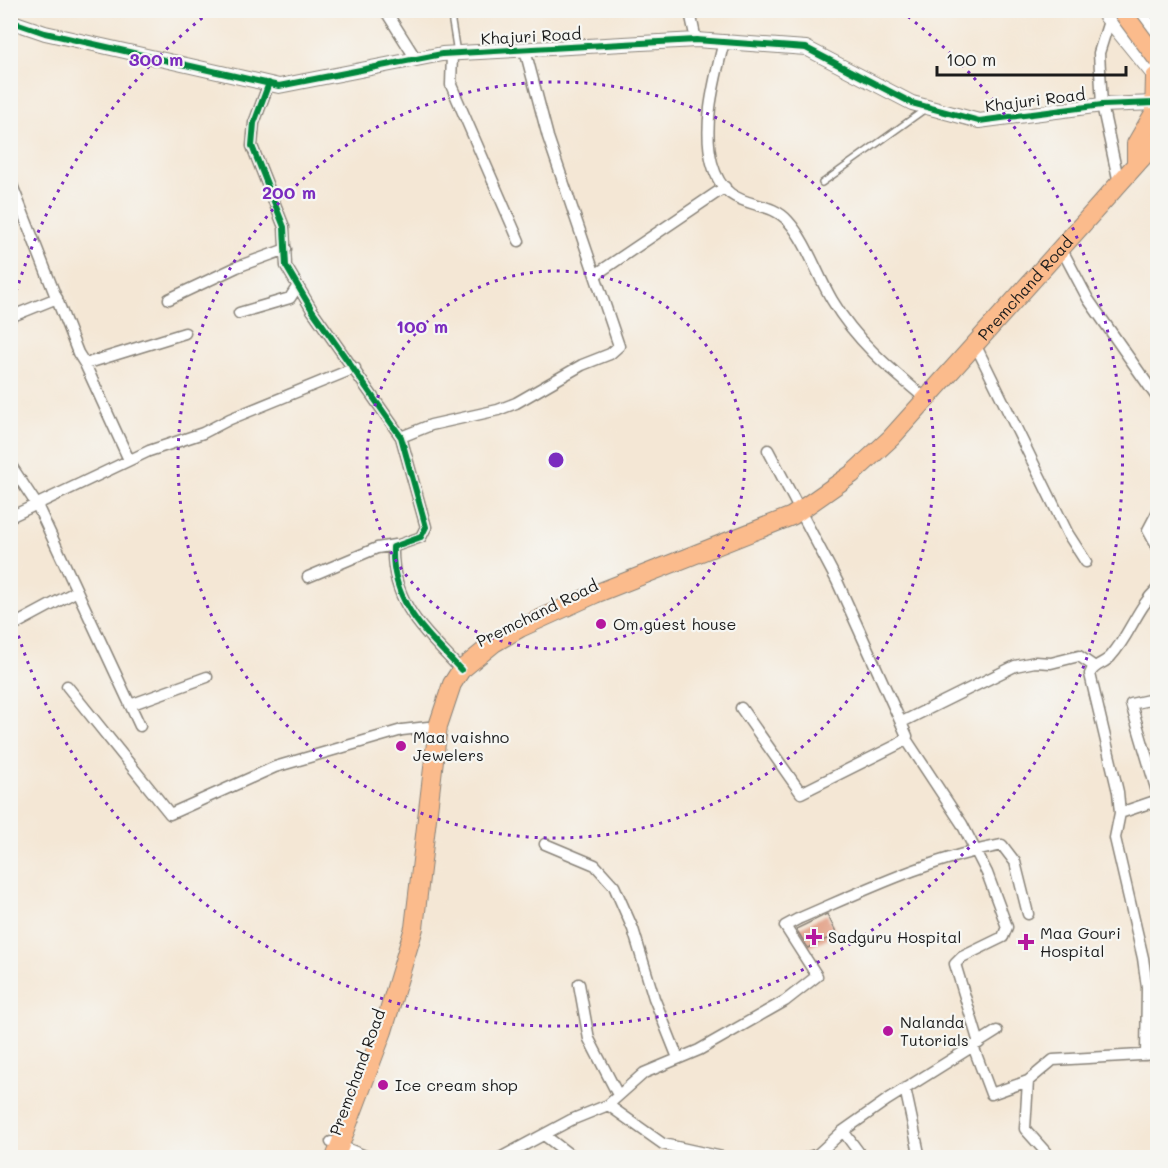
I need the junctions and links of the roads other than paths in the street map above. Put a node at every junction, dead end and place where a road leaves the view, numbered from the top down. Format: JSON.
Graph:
{"nodes":[{"id":1,"x":385,"y":10,"type":"edge"},
{"id":2,"x":450,"y":10,"type":"edge"},
{"id":3,"x":1137,"y":10,"type":"edge"},
{"id":4,"x":690,"y":11,"type":"edge"},
{"id":5,"x":1113,"y":13,"type":"edge"},
{"id":6,"x":10,"y":21,"type":"edge"},
{"id":7,"x":1158,"y":37,"type":"edge"},
{"id":8,"x":696,"y":40,"type":"junction"},
{"id":9,"x":724,"y":41,"type":"junction"},
{"id":10,"x":525,"y":50,"type":"junction"},
{"id":11,"x":455,"y":54,"type":"junction"},
{"id":12,"x":416,"y":59,"type":"junction"},
{"id":13,"x":1157,"y":72,"type":"edge"},
{"id":14,"x":268,"y":83,"type":"junction"},
{"id":15,"x":1155,"y":103,"type":"junction"},
{"id":16,"x":1102,"y":105,"type":"junction"},
{"id":17,"x":928,"y":107,"type":"junction"},
{"id":18,"x":1158,"y":140,"type":"edge"},
{"id":19,"x":1136,"y":164,"type":"junction"},
{"id":20,"x":10,"y":180,"type":"edge"},
{"id":21,"x":822,"y":183,"type":"dead end"},
{"id":22,"x":1119,"y":183,"type":"junction"},
{"id":23,"x":725,"y":187,"type":"junction"},
{"id":24,"x":14,"y":199,"type":"edge"},
{"id":25,"x":519,"y":240,"type":"dead end"},
{"id":26,"x":1061,"y":248,"type":"junction"},
{"id":27,"x":286,"y":249,"type":"junction"},
{"id":28,"x":595,"y":275,"type":"junction"},
{"id":29,"x":297,"y":286,"type":"junction"},
{"id":30,"x":57,"y":298,"type":"junction"},
{"id":31,"x":169,"y":299,"type":"dead end"},
{"id":32,"x":239,"y":313,"type":"dead end"},
{"id":33,"x":10,"y":317,"type":"edge"},
{"id":34,"x":185,"y":333,"type":"dead end"},
{"id":35,"x":975,"y":344,"type":"junction"},
{"id":36,"x":85,"y":364,"type":"junction"},
{"id":37,"x":355,"y":368,"type":"junction"},
{"id":38,"x":926,"y":399,"type":"junction"},
{"id":39,"x":1158,"y":399,"type":"edge"},
{"id":40,"x":401,"y":437,"type":"junction"},
{"id":41,"x":768,"y":450,"type":"dead end"},
{"id":42,"x":129,"y":460,"type":"junction"},
{"id":43,"x":10,"y":464,"type":"edge"},
{"id":44,"x":37,"y":505,"type":"junction"},
{"id":45,"x":797,"y":505,"type":"junction"},
{"id":46,"x":1158,"y":511,"type":"edge"},
{"id":47,"x":10,"y":517,"type":"edge"},
{"id":48,"x":395,"y":545,"type":"junction"},
{"id":49,"x":1158,"y":548,"type":"edge"},
{"id":50,"x":1086,"y":562,"type":"dead end"},
{"id":51,"x":308,"y":577,"type":"dead end"},
{"id":52,"x":1158,"y":588,"type":"edge"},
{"id":53,"x":77,"y":591,"type":"junction"},
{"id":54,"x":10,"y":627,"type":"edge"},
{"id":55,"x":457,"y":666,"type":"junction"},
{"id":56,"x":1095,"y":667,"type":"junction"},
{"id":57,"x":207,"y":676,"type":"dead end"},
{"id":58,"x":67,"y":686,"type":"dead end"},
{"id":59,"x":1158,"y":698,"type":"edge"},
{"id":60,"x":130,"y":705,"type":"junction"},
{"id":61,"x":741,"y":708,"type":"dead end"},
{"id":62,"x":902,"y":722,"type":"junction"},
{"id":63,"x":140,"y":726,"type":"dead end"},
{"id":64,"x":428,"y":727,"type":"junction"},
{"id":65,"x":906,"y":739,"type":"junction"},
{"id":66,"x":1158,"y":797,"type":"edge"},
{"id":67,"x":1120,"y":813,"type":"junction"},
{"id":68,"x":546,"y":844,"type":"dead end"},
{"id":69,"x":975,"y":850,"type":"junction"},
{"id":70,"x":1028,"y":914,"type":"dead end"},
{"id":71,"x":579,"y":984,"type":"dead end"},
{"id":72,"x":997,"y":1031,"type":"dead end"},
{"id":73,"x":976,"y":1045,"type":"junction"},
{"id":74,"x":1158,"y":1054,"type":"edge"},
{"id":75,"x":1146,"y":1055,"type":"junction"},
{"id":76,"x":678,"y":1058,"type":"junction"},
{"id":77,"x":1028,"y":1081,"type":"junction"},
{"id":78,"x":905,"y":1088,"type":"junction"},
{"id":79,"x":618,"y":1095,"type":"junction"},
{"id":80,"x":608,"y":1105,"type":"junction"},
{"id":81,"x":843,"y":1131,"type":"junction"},
{"id":82,"x":544,"y":1135,"type":"junction"},
{"id":83,"x":663,"y":1144,"type":"junction"},
{"id":84,"x":333,"y":1150,"type":"edge"},
{"id":85,"x":370,"y":1158,"type":"edge"},
{"id":86,"x":500,"y":1158,"type":"edge"},
{"id":87,"x":573,"y":1158,"type":"edge"},
{"id":88,"x":675,"y":1158,"type":"edge"},
{"id":89,"x":727,"y":1158,"type":"edge"},
{"id":90,"x":806,"y":1158,"type":"edge"},
{"id":91,"x":863,"y":1158,"type":"edge"},
{"id":92,"x":920,"y":1158,"type":"edge"},
{"id":93,"x":1052,"y":1158,"type":"edge"}],
"edges":[{"from":1,"to":12,"type":"street"},
{"from":2,"to":11,"type":"lane"},
{"from":3,"to":7,"type":"street"},
{"from":4,"to":8,"type":"street"},
{"from":5,"to":13,"type":"highway","bridge":true},
{"from":5,"to":16,"type":"street"},
{"from":6,"to":14,"type":"street","name":"Khajuri Road"},
{"from":8,"to":9,"type":"street","name":"Khajuri Road"},
{"from":8,"to":10,"type":"street","name":"Khajuri Road"},
{"from":9,"to":17,"type":"street","name":"Khajuri Road"},
{"from":9,"to":23,"type":"street"},
{"from":10,"to":11,"type":"street","name":"Khajuri Road"},
{"from":10,"to":28,"type":"street"},
{"from":11,"to":12,"type":"street","name":"Khajuri Road"},
{"from":11,"to":25,"type":"street"},
{"from":12,"to":14,"type":"street","name":"Khajuri Road"},
{"from":13,"to":15,"type":"highway"},
{"from":14,"to":27,"type":"street"},
{"from":15,"to":16,"type":"street","name":"Khajuri Road"},
{"from":15,"to":19,"type":"highway"},
{"from":16,"to":17,"type":"street","name":"Khajuri Road"},
{"from":16,"to":22,"type":"street"},
{"from":17,"to":21,"type":"lane"},
{"from":18,"to":19,"type":"highway","name":"Premchand Road"},
{"from":19,"to":22,"type":"highway","name":"Premchand Road"},
{"from":20,"to":24,"type":"street"},
{"from":22,"to":26,"type":"highway","name":"Premchand Road"},
{"from":23,"to":28,"type":"street"},
{"from":23,"to":38,"type":"street"},
{"from":24,"to":30,"type":"street"},
{"from":26,"to":35,"type":"highway","name":"Premchand Road"},
{"from":26,"to":39,"type":"street"},
{"from":27,"to":29,"type":"street"},
{"from":27,"to":31,"type":"street"},
{"from":28,"to":40,"type":"street"},
{"from":29,"to":32,"type":"street"},
{"from":29,"to":37,"type":"street"},
{"from":30,"to":33,"type":"street"},
{"from":30,"to":36,"type":"street"},
{"from":34,"to":36,"type":"street"},
{"from":35,"to":38,"type":"highway","name":"Premchand Road"},
{"from":35,"to":50,"type":"street"},
{"from":36,"to":42,"type":"street"},
{"from":37,"to":40,"type":"street"},
{"from":37,"to":42,"type":"street"},
{"from":38,"to":45,"type":"highway","name":"Premchand Road"},
{"from":40,"to":48,"type":"street"},
{"from":41,"to":45,"type":"street"},
{"from":42,"to":44,"type":"street"},
{"from":43,"to":44,"type":"street"},
{"from":44,"to":47,"type":"street"},
{"from":44,"to":53,"type":"street"},
{"from":45,"to":55,"type":"highway","name":"Premchand Road"},
{"from":45,"to":62,"type":"street"},
{"from":46,"to":49,"type":"street"},
{"from":48,"to":51,"type":"street"},
{"from":48,"to":55,"type":"street"},
{"from":52,"to":56,"type":"street"},
{"from":53,"to":54,"type":"street"},
{"from":53,"to":60,"type":"street"},
{"from":55,"to":64,"type":"highway","name":"Premchand Road"},
{"from":55,"to":84,"type":"highway","name":"Premchand Road"},
{"from":56,"to":62,"type":"street"},
{"from":56,"to":67,"type":"street"},
{"from":57,"to":60,"type":"street"},
{"from":58,"to":64,"type":"street"},
{"from":59,"to":66,"type":"street"},
{"from":60,"to":63,"type":"street"},
{"from":61,"to":65,"type":"street"},
{"from":62,"to":65,"type":"street"},
{"from":64,"to":84,"type":"highway","name":"Premchand Road"},
{"from":65,"to":69,"type":"street"},
{"from":66,"to":67,"type":"street"},
{"from":67,"to":75,"type":"street"},
{"from":68,"to":76,"type":"street"},
{"from":69,"to":70,"type":"street"},
{"from":69,"to":73,"type":"street"},
{"from":69,"to":76,"type":"street"},
{"from":71,"to":79,"type":"street"},
{"from":72,"to":73,"type":"street"},
{"from":73,"to":77,"type":"street"},
{"from":73,"to":78,"type":"street"},
{"from":74,"to":75,"type":"street"},
{"from":75,"to":77,"type":"street"},
{"from":76,"to":79,"type":"street"},
{"from":77,"to":93,"type":"street"},
{"from":78,"to":81,"type":"street"},
{"from":78,"to":92,"type":"street"},
{"from":79,"to":80,"type":"street"},
{"from":80,"to":82,"type":"street"},
{"from":80,"to":83,"type":"street"},
{"from":81,"to":90,"type":"street"},
{"from":81,"to":91,"type":"street"},
{"from":82,"to":86,"type":"street"},
{"from":82,"to":87,"type":"street"},
{"from":83,"to":88,"type":"street"},
{"from":83,"to":89,"type":"street"},
{"from":84,"to":85,"type":"street"}]}
